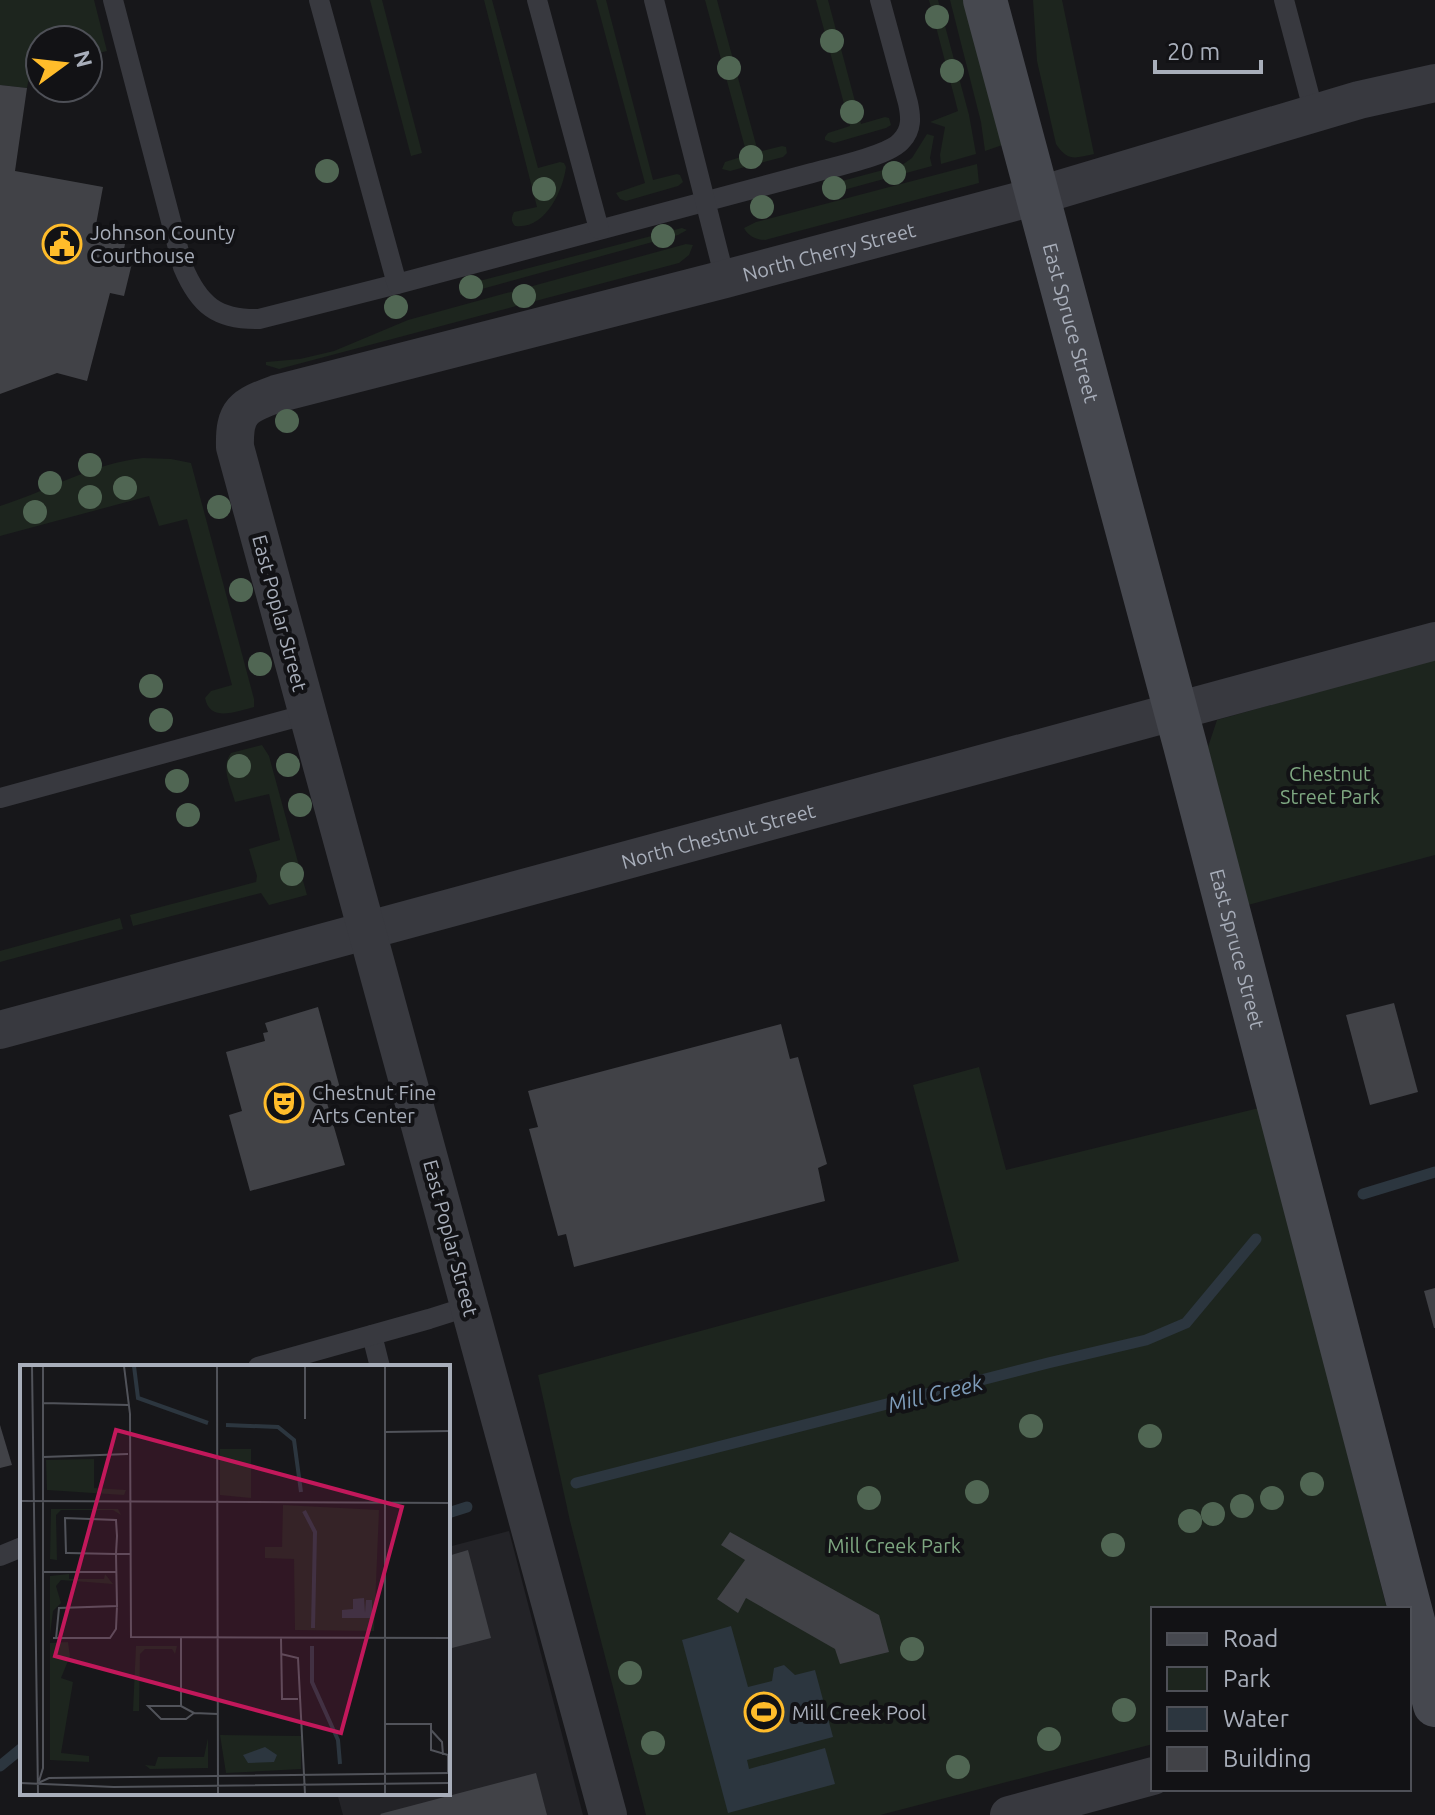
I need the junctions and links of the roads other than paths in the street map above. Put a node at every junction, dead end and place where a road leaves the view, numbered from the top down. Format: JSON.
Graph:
{"nodes":[{"id":1,"x":113,"y":0,"type":"edge"},
{"id":2,"x":319,"y":0,"type":"edge"},
{"id":3,"x":537,"y":0,"type":"edge"},
{"id":4,"x":654,"y":0,"type":"edge"},
{"id":5,"x":880,"y":0,"type":"edge"},
{"id":6,"x":985,"y":0,"type":"edge"},
{"id":7,"x":1284,"y":0,"type":"edge"},
{"id":8,"x":1435,"y":83,"type":"edge"},
{"id":9,"x":1314,"y":113,"type":"junction"},
{"id":10,"x":1037,"y":196,"type":"junction"},
{"id":11,"x":705,"y":200,"type":"junction"},
{"id":12,"x":599,"y":229,"type":"junction"},
{"id":13,"x":725,"y":279,"type":"junction"},
{"id":14,"x":397,"y":284,"type":"junction"},
{"id":15,"x":234,"y":429,"type":"joint"},
{"id":16,"x":1435,"y":641,"type":"edge"},
{"id":17,"x":1175,"y":711,"type":"junction"},
{"id":18,"x":308,"y":714,"type":"junction"},
{"id":19,"x":0,"y":798,"type":"edge"},
{"id":20,"x":367,"y":929,"type":"junction"},
{"id":21,"x":0,"y":1030,"type":"edge"},
{"id":22,"x":470,"y":1306,"type":"junction"},
{"id":23,"x":372,"y":1335,"type":"junction"},
{"id":24,"x":265,"y":1365,"type":"edge"},
{"id":25,"x":380,"y":1365,"type":"edge"},
{"id":26,"x":20,"y":1548,"type":"edge"},
{"id":27,"x":0,"y":1556,"type":"edge"},
{"id":28,"x":1404,"y":1607,"type":"edge"},
{"id":29,"x":1411,"y":1635,"type":"edge"},
{"id":30,"x":1428,"y":1702,"type":"edge"},
{"id":31,"x":1151,"y":1777,"type":"edge"},
{"id":32,"x":608,"y":1815,"type":"edge"},
{"id":33,"x":1009,"y":1815,"type":"edge"}],
"edges":[{"from":1,"to":14,"type":"lane"},
{"from":2,"to":14,"type":"lane"},
{"from":3,"to":12,"type":"lane"},
{"from":4,"to":11,"type":"lane"},
{"from":5,"to":11,"type":"lane"},
{"from":6,"to":10,"type":"street","name":"East Spruce Street"},
{"from":7,"to":9,"type":"lane"},
{"from":8,"to":9,"type":"street","name":"North Cherry Street"},
{"from":9,"to":10,"type":"street","name":"North Cherry Street"},
{"from":10,"to":13,"type":"street","name":"North Cherry Street"},
{"from":10,"to":17,"type":"street","name":"East Spruce Street"},
{"from":11,"to":12,"type":"lane"},
{"from":11,"to":13,"type":"lane"},
{"from":12,"to":14,"type":"lane"},
{"from":13,"to":15,"type":"street","name":"North Cherry Street"},
{"from":15,"to":18,"type":"street","name":"East Poplar Street"},
{"from":16,"to":17,"type":"street","name":"North Chestnut Street"},
{"from":17,"to":20,"type":"street","name":"North Chestnut Street"},
{"from":17,"to":28,"type":"street","name":"East Spruce Street"},
{"from":18,"to":19,"type":"lane"},
{"from":18,"to":20,"type":"street","name":"East Poplar Street"},
{"from":20,"to":21,"type":"street","name":"North Chestnut Street"},
{"from":20,"to":22,"type":"street","name":"East Poplar Street"},
{"from":22,"to":23,"type":"lane"},
{"from":22,"to":32,"type":"street","name":"East Poplar Street"},
{"from":23,"to":24,"type":"lane"},
{"from":23,"to":25,"type":"lane"},
{"from":26,"to":27,"type":"lane"},
{"from":29,"to":30,"type":"street","name":"East Spruce Street"},
{"from":31,"to":33,"type":"street"}]}
